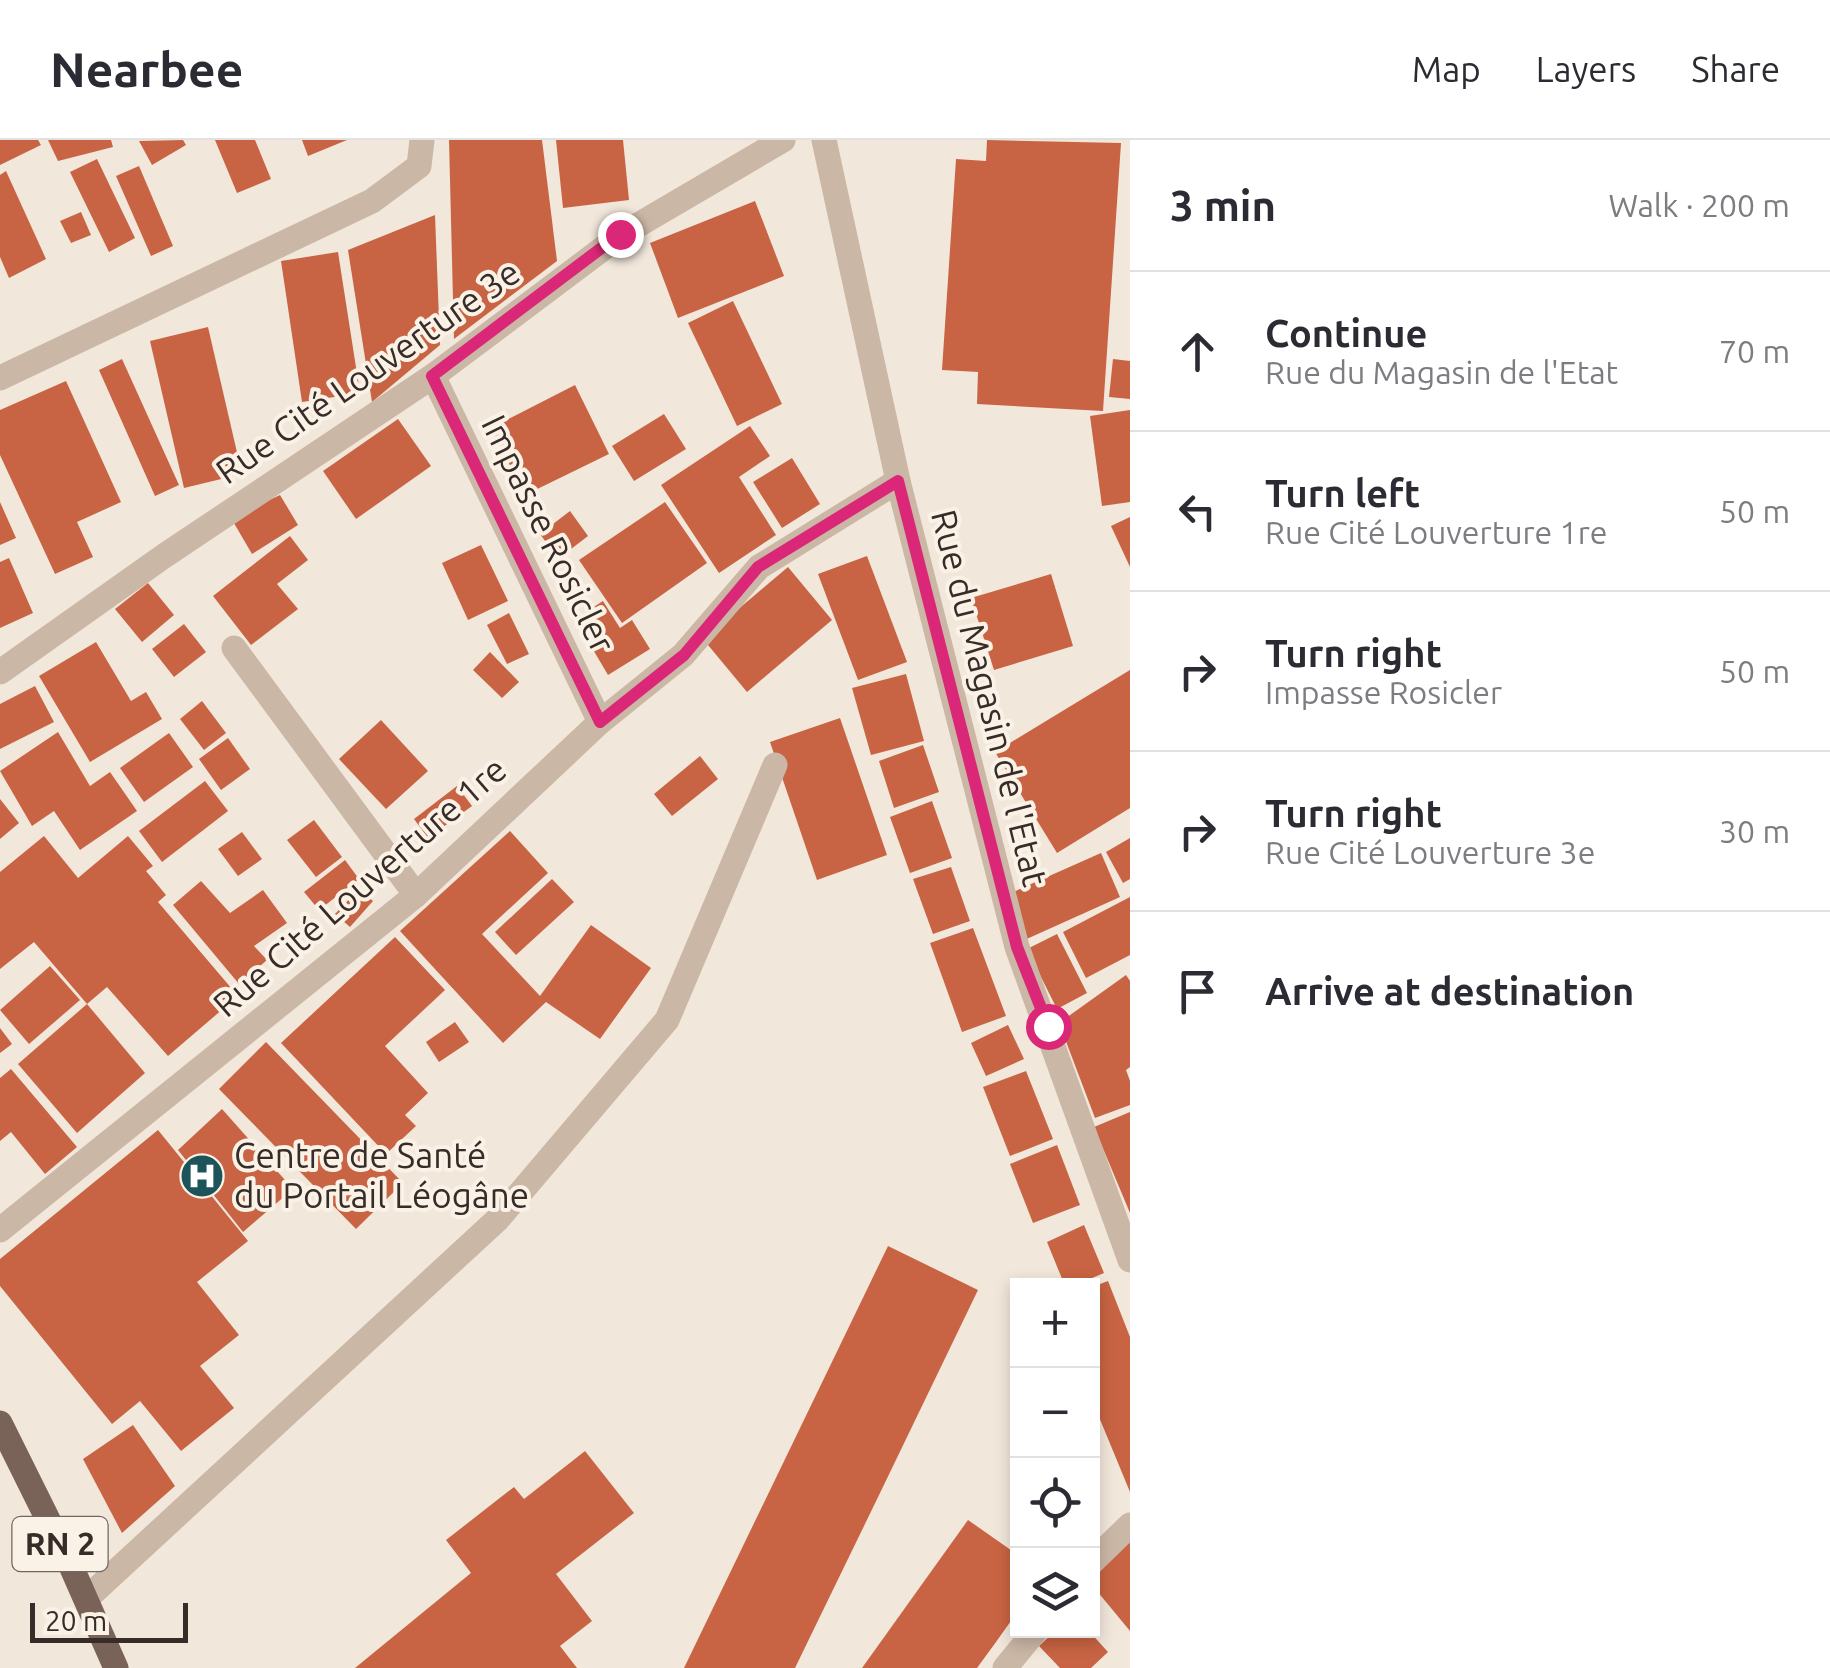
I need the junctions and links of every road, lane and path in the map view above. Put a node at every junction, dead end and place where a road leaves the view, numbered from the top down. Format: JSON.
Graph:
{"nodes":[{"id":1,"x":783,"y":140,"type":"edge"},
{"id":2,"x":824,"y":140,"type":"edge"},
{"id":3,"x":420,"y":153,"type":"edge"},
{"id":4,"x":432,"y":376,"type":"junction"},
{"id":5,"x":0,"y":378,"type":"edge"},
{"id":6,"x":898,"y":481,"type":"junction"},
{"id":7,"x":234,"y":648,"type":"dead end"},
{"id":8,"x":0,"y":672,"type":"edge"},
{"id":9,"x":600,"y":722,"type":"junction"},
{"id":10,"x":775,"y":765,"type":"dead end"},
{"id":11,"x":416,"y":895,"type":"junction"},
{"id":12,"x":0,"y":1230,"type":"edge"},
{"id":13,"x":1130,"y":1260,"type":"edge"},
{"id":14,"x":0,"y":1423,"type":"edge"},
{"id":15,"x":1130,"y":1524,"type":"edge"},
{"id":16,"x":1100,"y":1554,"type":"edge"},
{"id":17,"x":86,"y":1599,"type":"junction"},
{"id":18,"x":1029,"y":1638,"type":"edge"},
{"id":19,"x":116,"y":1668,"type":"edge"},
{"id":20,"x":1005,"y":1668,"type":"edge"}],
"edges":[{"from":1,"to":4,"type":"street","name":"Rue Cité Louverture 3e"},
{"from":2,"to":6,"type":"street","name":"Rue du Magasin de l'Etat"},
{"from":3,"to":5,"type":"street"},
{"from":4,"to":8,"type":"street","name":"Rue Cité Louverture 3e"},
{"from":4,"to":9,"type":"street","name":"Impasse Rosicler"},
{"from":6,"to":9,"type":"street","name":"Rue Cité Louverture 1re"},
{"from":6,"to":13,"type":"street","name":"Rue du Magasin de l'Etat"},
{"from":7,"to":11,"type":"street"},
{"from":9,"to":11,"type":"street","name":"Rue Cité Louverture 1re"},
{"from":10,"to":17,"type":"street"},
{"from":11,"to":12,"type":"street","name":"Rue Cité Louverture 1re"},
{"from":14,"to":17,"type":"main road","number":"RN 2"},
{"from":15,"to":16,"type":"street"},
{"from":17,"to":19,"type":"main road","number":"RN 2"},
{"from":18,"to":20,"type":"street"}]}
